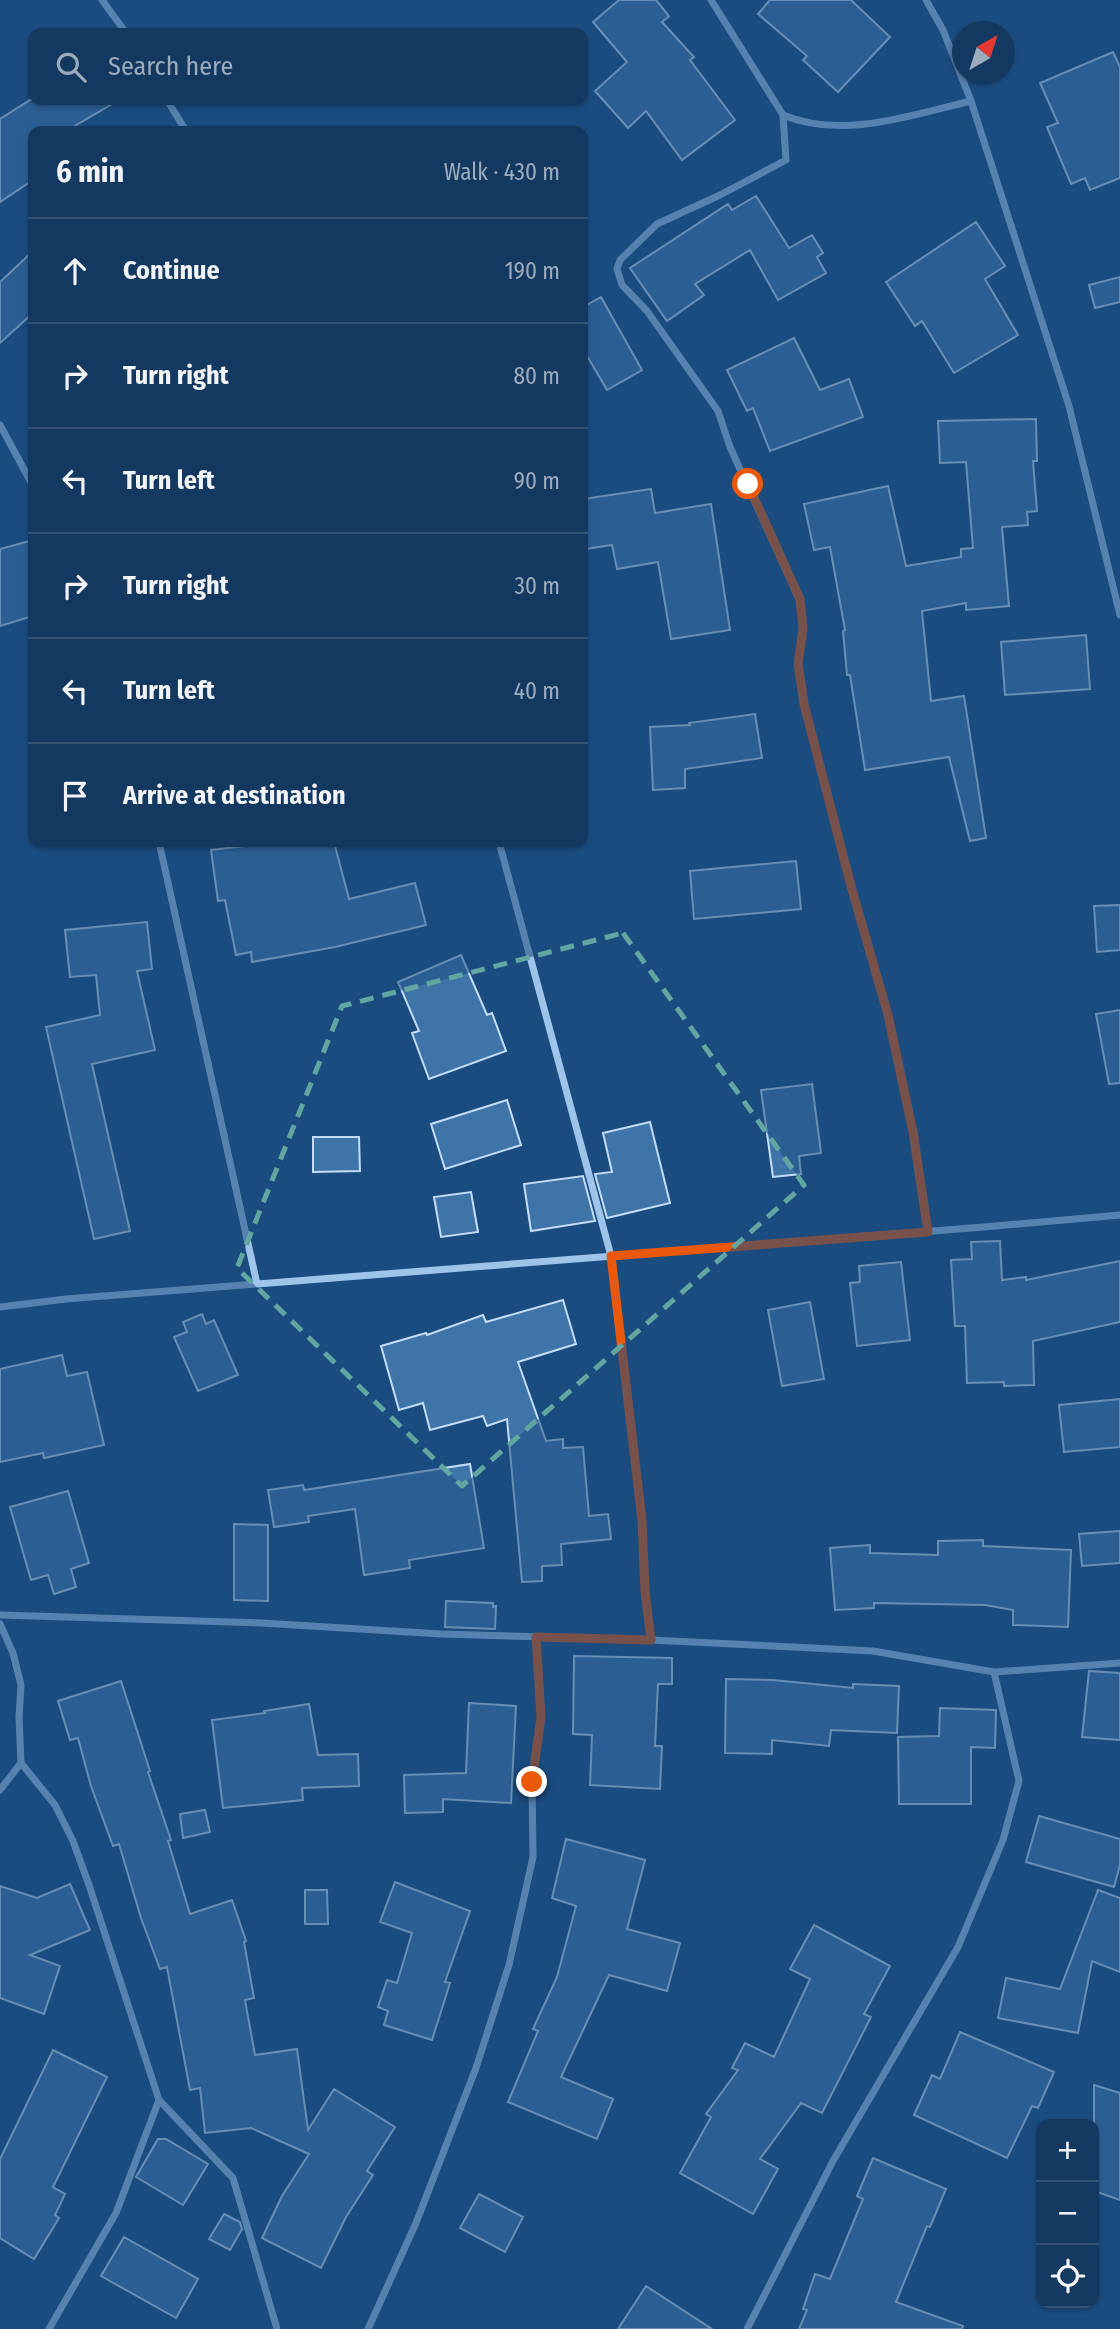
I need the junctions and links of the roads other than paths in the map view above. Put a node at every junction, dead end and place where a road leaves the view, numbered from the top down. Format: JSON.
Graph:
{"nodes":[{"id":1,"x":102,"y":0,"type":"edge"},
{"id":2,"x":711,"y":0,"type":"edge"},
{"id":3,"x":926,"y":0,"type":"edge"},
{"id":4,"x":122,"y":28,"type":"edge"},
{"id":5,"x":971,"y":101,"type":"junction"},
{"id":6,"x":170,"y":105,"type":"edge"},
{"id":7,"x":783,"y":116,"type":"junction"},
{"id":8,"x":183,"y":126,"type":"edge"},
{"id":9,"x":0,"y":425,"type":"edge"},
{"id":10,"x":28,"y":476,"type":"edge"},
{"id":11,"x":1120,"y":615,"type":"edge"},
{"id":12,"x":160,"y":847,"type":"edge"},
{"id":13,"x":500,"y":847,"type":"edge"},
{"id":14,"x":1120,"y":1214,"type":"edge"},
{"id":15,"x":928,"y":1232,"type":"junction"},
{"id":16,"x":611,"y":1256,"type":"junction"},
{"id":17,"x":257,"y":1284,"type":"junction"},
{"id":18,"x":0,"y":1307,"type":"edge"},
{"id":19,"x":0,"y":1615,"type":"edge"},
{"id":20,"x":0,"y":1624,"type":"edge"},
{"id":21,"x":536,"y":1637,"type":"junction"},
{"id":22,"x":651,"y":1640,"type":"junction"},
{"id":23,"x":1120,"y":1663,"type":"edge"},
{"id":24,"x":994,"y":1672,"type":"junction"},
{"id":25,"x":21,"y":1763,"type":"junction"},
{"id":26,"x":0,"y":1790,"type":"edge"},
{"id":27,"x":159,"y":2100,"type":"junction"},
{"id":28,"x":49,"y":2329,"type":"edge"},
{"id":29,"x":277,"y":2329,"type":"edge"},
{"id":30,"x":368,"y":2329,"type":"edge"},
{"id":31,"x":747,"y":2329,"type":"edge"}],
"edges":[{"from":1,"to":4,"type":"street"},
{"from":2,"to":7,"type":"street"},
{"from":3,"to":5,"type":"street"},
{"from":5,"to":7,"type":"street"},
{"from":5,"to":11,"type":"street"},
{"from":6,"to":8,"type":"street"},
{"from":7,"to":15,"type":"street"},
{"from":9,"to":10,"type":"street"},
{"from":12,"to":17,"type":"street"},
{"from":13,"to":16,"type":"street"},
{"from":14,"to":15,"type":"street"},
{"from":15,"to":16,"type":"street"},
{"from":16,"to":17,"type":"street"},
{"from":16,"to":22,"type":"street"},
{"from":17,"to":18,"type":"street"},
{"from":19,"to":21,"type":"street"},
{"from":20,"to":25,"type":"street"},
{"from":21,"to":22,"type":"street"},
{"from":21,"to":30,"type":"street"},
{"from":22,"to":24,"type":"street"},
{"from":23,"to":24,"type":"street"},
{"from":24,"to":31,"type":"street"},
{"from":25,"to":26,"type":"street"},
{"from":25,"to":27,"type":"street"},
{"from":27,"to":28,"type":"street"},
{"from":27,"to":29,"type":"street"}]}
